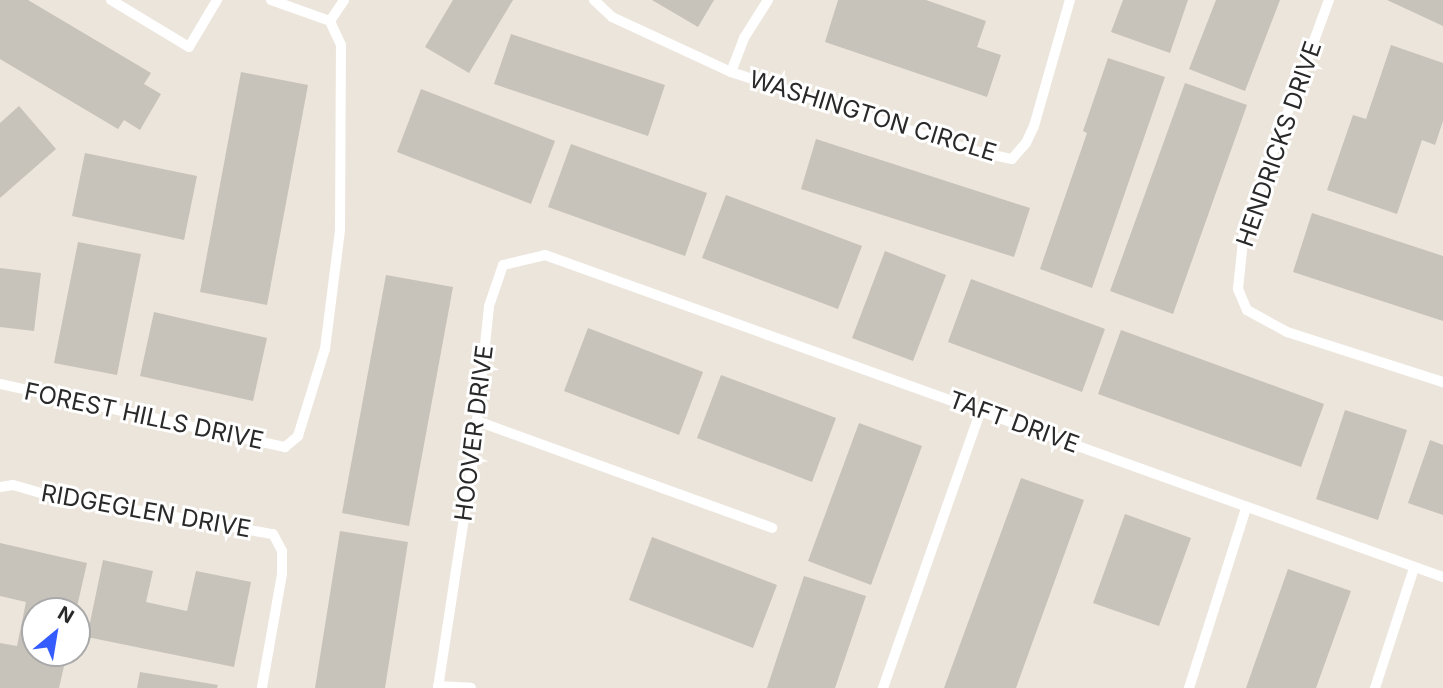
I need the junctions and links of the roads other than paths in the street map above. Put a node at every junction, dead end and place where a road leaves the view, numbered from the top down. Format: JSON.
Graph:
{"nodes":[{"id":1,"x":111,"y":0,"type":"edge"},
{"id":2,"x":217,"y":0,"type":"edge"},
{"id":3,"x":271,"y":0,"type":"edge"},
{"id":4,"x":344,"y":0,"type":"edge"},
{"id":5,"x":594,"y":0,"type":"edge"},
{"id":6,"x":768,"y":0,"type":"edge"},
{"id":7,"x":1070,"y":0,"type":"edge"},
{"id":8,"x":1329,"y":0,"type":"edge"},
{"id":9,"x":330,"y":22,"type":"junction"},
{"id":10,"x":731,"y":72,"type":"junction"},
{"id":11,"x":584,"y":270,"type":"joint"},
{"id":12,"x":1443,"y":382,"type":"edge"},
{"id":13,"x":0,"y":384,"type":"edge"},
{"id":14,"x":981,"y":409,"type":"junction"},
{"id":15,"x":477,"y":421,"type":"junction"},
{"id":16,"x":0,"y":487,"type":"edge"},
{"id":17,"x":1246,"y":508,"type":"junction"},
{"id":18,"x":772,"y":528,"type":"dead end"},
{"id":19,"x":1414,"y":568,"type":"junction"},
{"id":20,"x":1443,"y":577,"type":"edge"},
{"id":21,"x":438,"y":687,"type":"edge"},
{"id":22,"x":262,"y":688,"type":"edge"},
{"id":23,"x":471,"y":688,"type":"edge"},
{"id":24,"x":883,"y":688,"type":"edge"},
{"id":25,"x":1189,"y":688,"type":"edge"},
{"id":26,"x":1375,"y":688,"type":"edge"}],
"edges":[{"from":1,"to":2,"type":"lane"},
{"from":3,"to":9,"type":"lane"},
{"from":4,"to":9,"type":"lane"},
{"from":5,"to":10,"type":"lane","name":"WASHINGTON CIRCLE"},
{"from":6,"to":10,"type":"lane","name":"WASHINGTON CIRCLE"},
{"from":7,"to":10,"type":"lane","name":"WASHINGTON CIRCLE"},
{"from":8,"to":12,"type":"lane","name":"HENDRICKS DRIVE"},
{"from":9,"to":13,"type":"lane","name":"FOREST HILLS DRIVE"},
{"from":11,"to":14,"type":"lane","name":"TAFT DRIVE"},
{"from":11,"to":15,"type":"lane","name":"HOOVER DRIVE"},
{"from":14,"to":17,"type":"lane","name":"TAFT DRIVE"},
{"from":14,"to":24,"type":"lane"},
{"from":15,"to":18,"type":"lane"},
{"from":15,"to":21,"type":"lane","name":"HOOVER DRIVE"},
{"from":16,"to":22,"type":"lane","name":"RIDGEGLEN DRIVE"},
{"from":17,"to":19,"type":"lane","name":"TAFT DRIVE"},
{"from":17,"to":25,"type":"lane"},
{"from":19,"to":20,"type":"lane","name":"TAFT DRIVE"},
{"from":19,"to":26,"type":"lane"},
{"from":21,"to":23,"type":"lane"}]}
